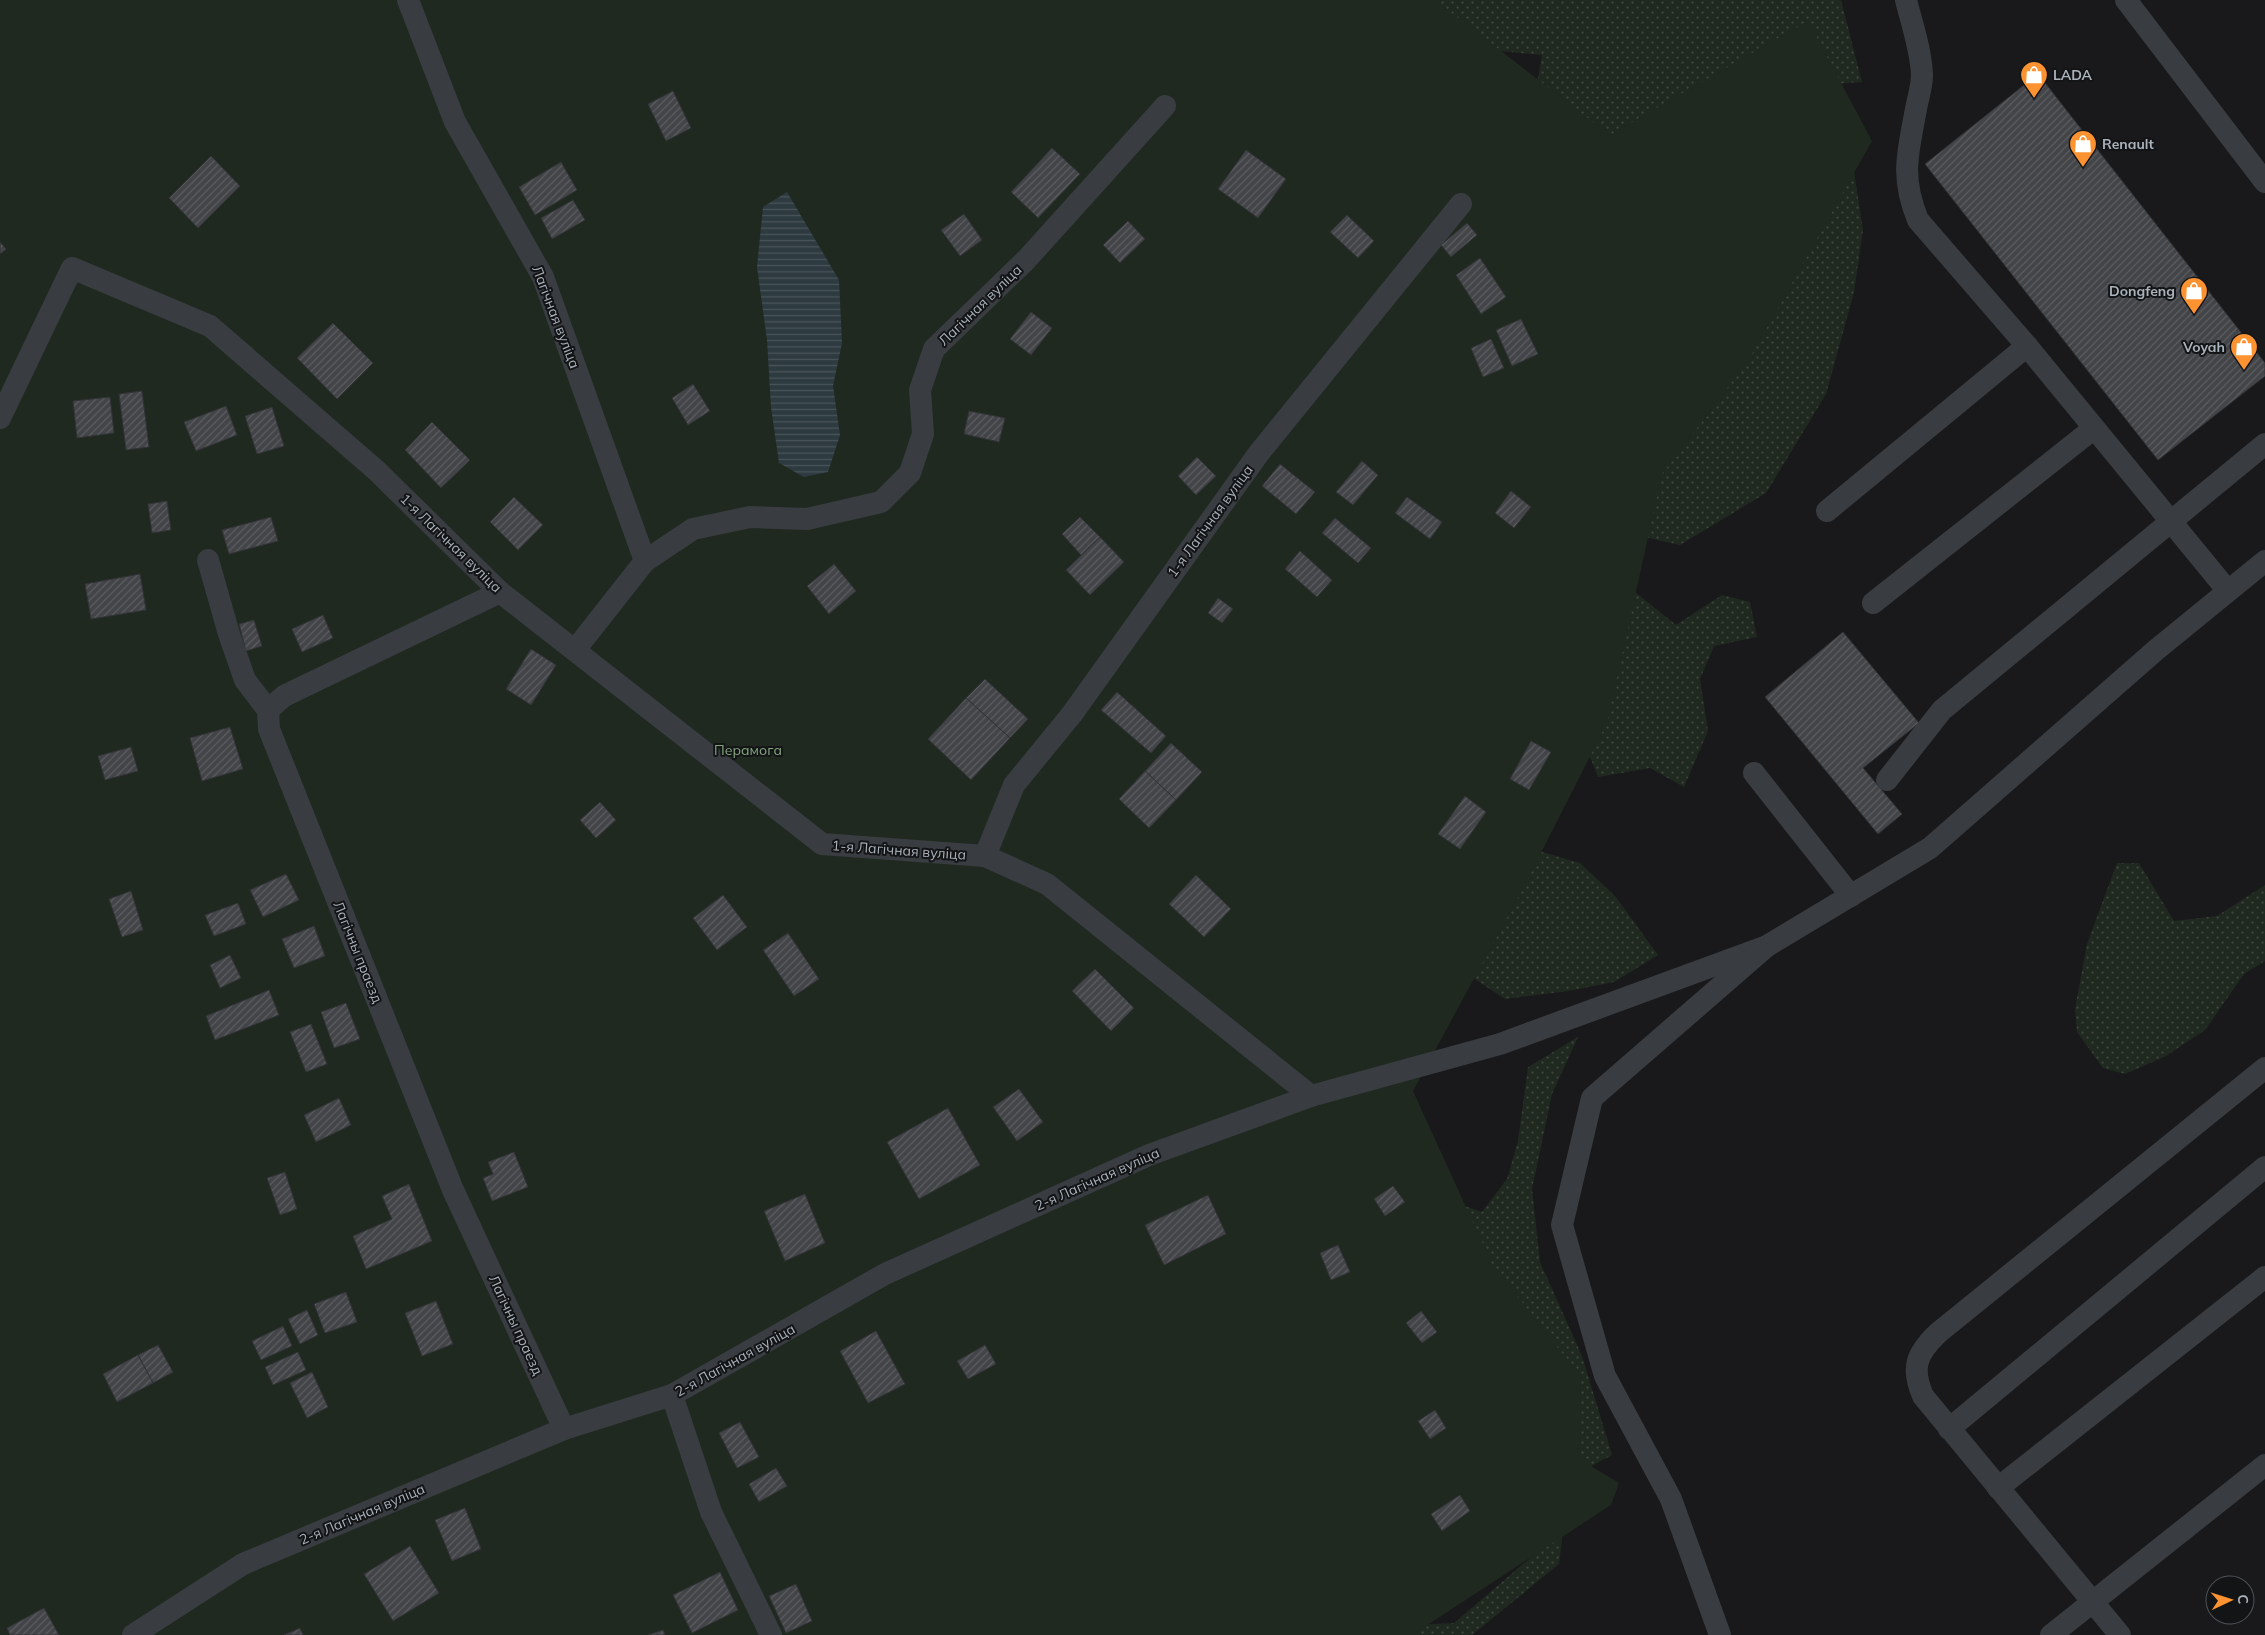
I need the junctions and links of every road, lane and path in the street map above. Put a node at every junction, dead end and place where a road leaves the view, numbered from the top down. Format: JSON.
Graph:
{"nodes":[{"id":1,"x":408,"y":0,"type":"edge"},
{"id":2,"x":1906,"y":0,"type":"edge"},
{"id":3,"x":2126,"y":0,"type":"edge"},
{"id":4,"x":1165,"y":106,"type":"dead end"},
{"id":5,"x":2265,"y":182,"type":"edge"},
{"id":6,"x":1461,"y":204,"type":"dead end"},
{"id":7,"x":2027,"y":346,"type":"junction"},
{"id":8,"x":0,"y":418,"type":"edge"},
{"id":9,"x":2093,"y":429,"type":"junction"},
{"id":10,"x":2265,"y":444,"type":"edge"},
{"id":11,"x":1827,"y":511,"type":"dead end"},
{"id":12,"x":2172,"y":522,"type":"junction"},
{"id":13,"x":208,"y":560,"type":"dead end"},
{"id":14,"x":645,"y":561,"type":"junction"},
{"id":15,"x":2265,"y":561,"type":"edge"},
{"id":16,"x":2228,"y":591,"type":"junction"},
{"id":17,"x":500,"y":592,"type":"junction"},
{"id":18,"x":1873,"y":603,"type":"dead end"},
{"id":19,"x":575,"y":650,"type":"junction"},
{"id":20,"x":268,"y":710,"type":"junction"},
{"id":21,"x":1754,"y":773,"type":"dead end"},
{"id":22,"x":1887,"y":780,"type":"dead end"},
{"id":23,"x":986,"y":856,"type":"junction"},
{"id":24,"x":1851,"y":896,"type":"junction"},
{"id":25,"x":1767,"y":946,"type":"junction"},
{"id":26,"x":2265,"y":1068,"type":"edge"},
{"id":27,"x":1311,"y":1096,"type":"junction"},
{"id":28,"x":2265,"y":1167,"type":"edge"},
{"id":29,"x":2265,"y":1277,"type":"edge"},
{"id":30,"x":672,"y":1395,"type":"junction"},
{"id":31,"x":564,"y":1429,"type":"junction"},
{"id":32,"x":1949,"y":1430,"type":"junction"},
{"id":33,"x":2265,"y":1465,"type":"edge"},
{"id":34,"x":1998,"y":1488,"type":"junction"},
{"id":35,"x":2092,"y":1602,"type":"junction"},
{"id":36,"x":132,"y":1635,"type":"edge"},
{"id":37,"x":772,"y":1635,"type":"edge"},
{"id":38,"x":1720,"y":1635,"type":"edge"},
{"id":39,"x":2051,"y":1635,"type":"edge"},
{"id":40,"x":2120,"y":1635,"type":"edge"}],
"edges":[{"from":1,"to":14,"type":"lane","name":"Лагічная вуліца"},
{"from":2,"to":7,"type":"lane"},
{"from":3,"to":5,"type":"lane"},
{"from":4,"to":14,"type":"lane","name":"Лагічная вуліца"},
{"from":6,"to":23,"type":"lane","name":"1-я Лагічная вуліца"},
{"from":7,"to":9,"type":"lane"},
{"from":7,"to":11,"type":"lane"},
{"from":8,"to":17,"type":"lane","name":"1-я Лагічная вуліца"},
{"from":9,"to":12,"type":"lane"},
{"from":9,"to":18,"type":"lane"},
{"from":10,"to":12,"type":"lane"},
{"from":12,"to":16,"type":"lane"},
{"from":12,"to":22,"type":"lane"},
{"from":13,"to":20,"type":"lane"},
{"from":14,"to":19,"type":"lane","name":"Лагічная вуліца"},
{"from":15,"to":16,"type":"lane"},
{"from":16,"to":24,"type":"lane"},
{"from":17,"to":19,"type":"lane","name":"1-я Лагічная вуліца"},
{"from":17,"to":20,"type":"lane"},
{"from":19,"to":23,"type":"lane","name":"1-я Лагічная вуліца"},
{"from":20,"to":31,"type":"lane","name":"Лагічны праезд"},
{"from":21,"to":24,"type":"lane"},
{"from":23,"to":27,"type":"lane","name":"1-я Лагічная вуліца"},
{"from":24,"to":25,"type":"lane"},
{"from":25,"to":27,"type":"lane","name":"2-я Лагічная вуліца"},
{"from":25,"to":38,"type":"lane"},
{"from":26,"to":32,"type":"lane"},
{"from":27,"to":30,"type":"lane","name":"2-я Лагічная вуліца"},
{"from":28,"to":32,"type":"lane"},
{"from":29,"to":34,"type":"lane"},
{"from":30,"to":31,"type":"lane","name":"2-я Лагічная вуліца"},
{"from":30,"to":37,"type":"lane"},
{"from":31,"to":36,"type":"lane","name":"2-я Лагічная вуліца"},
{"from":32,"to":34,"type":"lane"},
{"from":33,"to":35,"type":"lane"},
{"from":34,"to":35,"type":"lane"},
{"from":35,"to":39,"type":"lane"},
{"from":35,"to":40,"type":"lane"}]}
